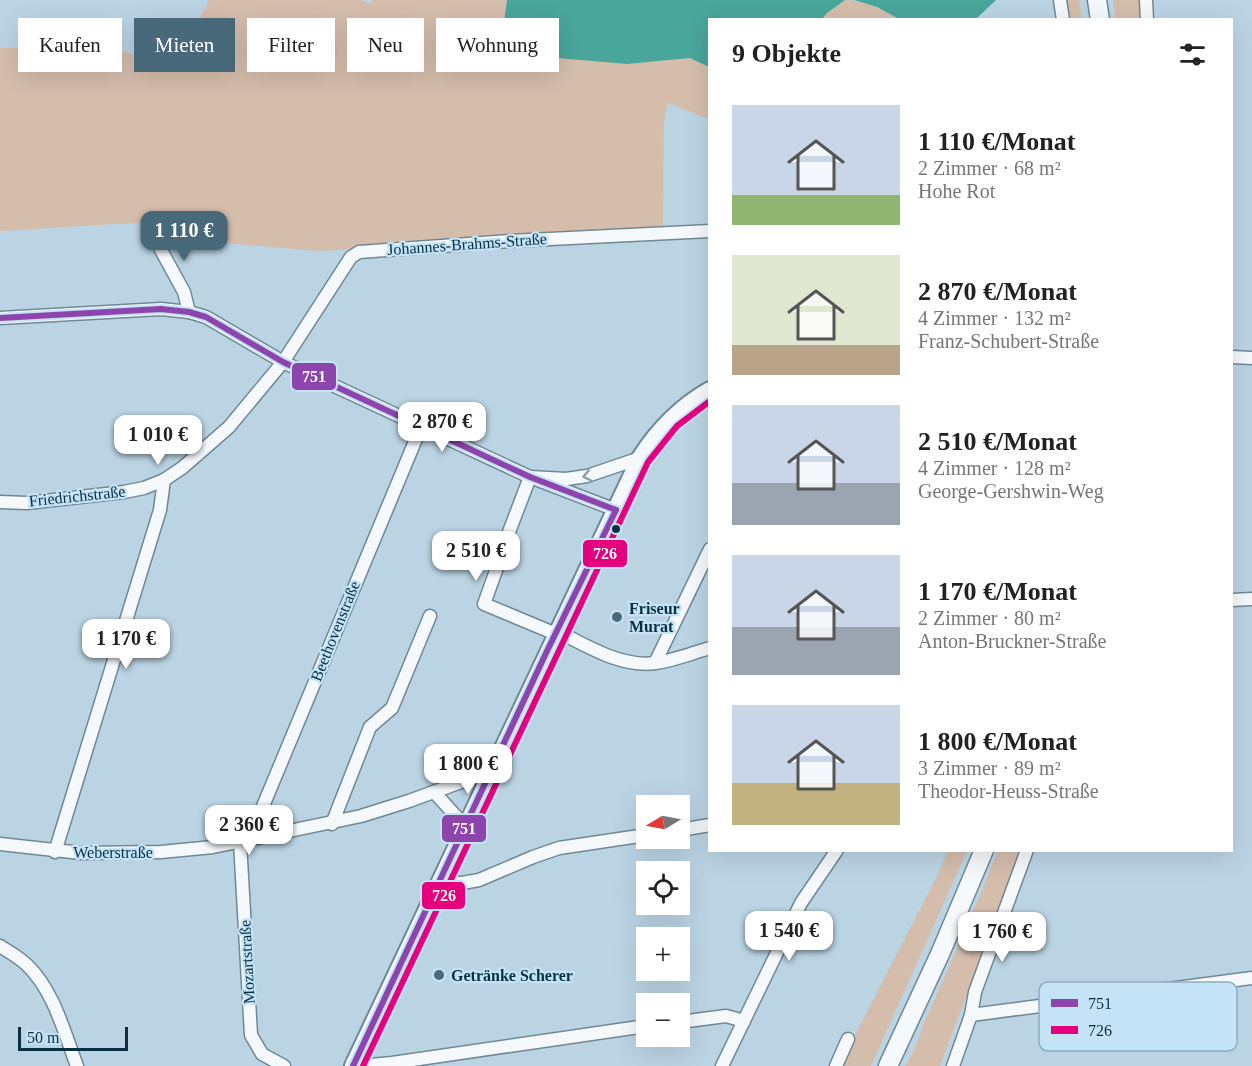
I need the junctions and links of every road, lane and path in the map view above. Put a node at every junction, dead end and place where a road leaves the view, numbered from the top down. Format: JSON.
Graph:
{"nodes":[{"id":1,"x":1060,"y":0,"type":"edge"},
{"id":2,"x":1097,"y":0,"type":"edge"},
{"id":3,"x":1146,"y":0,"type":"edge"},
{"id":4,"x":1063,"y":18,"type":"edge"},
{"id":5,"x":1100,"y":18,"type":"edge"},
{"id":6,"x":1147,"y":18,"type":"edge"},
{"id":7,"x":150,"y":221,"type":"dead end"},
{"id":8,"x":708,"y":231,"type":"edge"},
{"id":9,"x":189,"y":312,"type":"junction"},
{"id":10,"x":0,"y":318,"type":"edge"},
{"id":11,"x":1233,"y":357,"type":"edge"},
{"id":12,"x":1252,"y":358,"type":"edge"},
{"id":13,"x":283,"y":362,"type":"junction"},
{"id":14,"x":708,"y":391,"type":"edge"},
{"id":15,"x":421,"y":427,"type":"junction"},
{"id":16,"x":640,"y":458,"type":"junction"},
{"id":17,"x":530,"y":477,"type":"junction"},
{"id":18,"x":164,"y":480,"type":"junction"},
{"id":19,"x":0,"y":502,"type":"edge"},
{"id":20,"x":616,"y":510,"type":"junction"},
{"id":21,"x":708,"y":553,"type":"edge"},
{"id":22,"x":1252,"y":599,"type":"edge"},
{"id":23,"x":1233,"y":600,"type":"edge"},
{"id":24,"x":430,"y":616,"type":"dead end"},
{"id":25,"x":556,"y":633,"type":"junction"},
{"id":26,"x":708,"y":649,"type":"edge"},
{"id":27,"x":655,"y":663,"type":"junction"},
{"id":28,"x":491,"y":771,"type":"junction"},
{"id":29,"x":434,"y":792,"type":"junction"},
{"id":30,"x":332,"y":824,"type":"junction"},
{"id":31,"x":708,"y":825,"type":"edge"},
{"id":32,"x":465,"y":826,"type":"junction"},
{"id":33,"x":690,"y":828,"type":"edge"},
{"id":34,"x":636,"y":836,"type":"edge"},
{"id":35,"x":259,"y":838,"type":"junction"},
{"id":36,"x":240,"y":842,"type":"junction"},
{"id":37,"x":0,"y":844,"type":"edge"},
{"id":38,"x":55,"y":852,"type":"junction"},
{"id":39,"x":836,"y":852,"type":"edge"},
{"id":40,"x":983,"y":852,"type":"edge"},
{"id":41,"x":1026,"y":852,"type":"edge"},
{"id":42,"x":438,"y":883,"type":"junction"},
{"id":43,"x":0,"y":946,"type":"edge"},
{"id":44,"x":1252,"y":978,"type":"edge"},
{"id":45,"x":1222,"y":982,"type":"edge"},
{"id":46,"x":1039,"y":1007,"type":"edge"},
{"id":47,"x":971,"y":1016,"type":"junction"},
{"id":48,"x":690,"y":1021,"type":"edge"},
{"id":49,"x":744,"y":1021,"type":"junction"},
{"id":50,"x":636,"y":1027,"type":"edge"},
{"id":51,"x":848,"y":1039,"type":"dead end"},
{"id":52,"x":354,"y":1064,"type":"edge"},
{"id":53,"x":77,"y":1066,"type":"edge"},
{"id":54,"x":284,"y":1066,"type":"edge"},
{"id":55,"x":722,"y":1066,"type":"edge"},
{"id":56,"x":836,"y":1066,"type":"edge"},
{"id":57,"x":888,"y":1066,"type":"edge"},
{"id":58,"x":953,"y":1066,"type":"edge"}],
"edges":[{"from":1,"to":4,"type":"street"},
{"from":2,"to":5,"type":"main road"},
{"from":3,"to":6,"type":"street"},
{"from":7,"to":9,"type":"street"},
{"from":8,"to":13,"type":"street","name":"Johannes-Brahms-Straße"},
{"from":9,"to":10,"type":"street"},
{"from":9,"to":13,"type":"street"},
{"from":11,"to":12,"type":"street"},
{"from":13,"to":15,"type":"street"},
{"from":13,"to":18,"type":"street","name":"Friedrichstraße"},
{"from":14,"to":16,"type":"street"},
{"from":15,"to":17,"type":"street"},
{"from":15,"to":35,"type":"street","name":"Beethovenstraße"},
{"from":16,"to":17,"type":"street","one_way":true},
{"from":16,"to":20,"type":"street"},
{"from":17,"to":20,"type":"street"},
{"from":17,"to":25,"type":"street"},
{"from":18,"to":19,"type":"street","name":"Friedrichstraße"},
{"from":18,"to":38,"type":"street"},
{"from":20,"to":25,"type":"street"},
{"from":21,"to":27,"type":"street"},
{"from":22,"to":23,"type":"street"},
{"from":24,"to":30,"type":"street"},
{"from":25,"to":27,"type":"street"},
{"from":25,"to":28,"type":"street"},
{"from":26,"to":27,"type":"street"},
{"from":28,"to":29,"type":"street","name":"Weberstraße"},
{"from":28,"to":32,"type":"street"},
{"from":29,"to":30,"type":"street","name":"Weberstraße"},
{"from":29,"to":32,"type":"street"},
{"from":30,"to":35,"type":"street","name":"Weberstraße"},
{"from":31,"to":33,"type":"street"},
{"from":32,"to":42,"type":"street"},
{"from":34,"to":42,"type":"street"},
{"from":35,"to":36,"type":"street","name":"Weberstraße"},
{"from":36,"to":38,"type":"street","name":"Weberstraße"},
{"from":36,"to":54,"type":"street","name":"Mozartstraße"},
{"from":37,"to":38,"type":"street","name":"Weberstraße"},
{"from":39,"to":49,"type":"street"},
{"from":40,"to":57,"type":"main road"},
{"from":41,"to":47,"type":"street"},
{"from":42,"to":52,"type":"street"},
{"from":43,"to":53,"type":"street"},
{"from":44,"to":45,"type":"street"},
{"from":46,"to":47,"type":"street"},
{"from":47,"to":58,"type":"street"},
{"from":48,"to":49,"type":"street"},
{"from":49,"to":55,"type":"street"},
{"from":50,"to":52,"type":"street"},
{"from":51,"to":56,"type":"street"}]}
